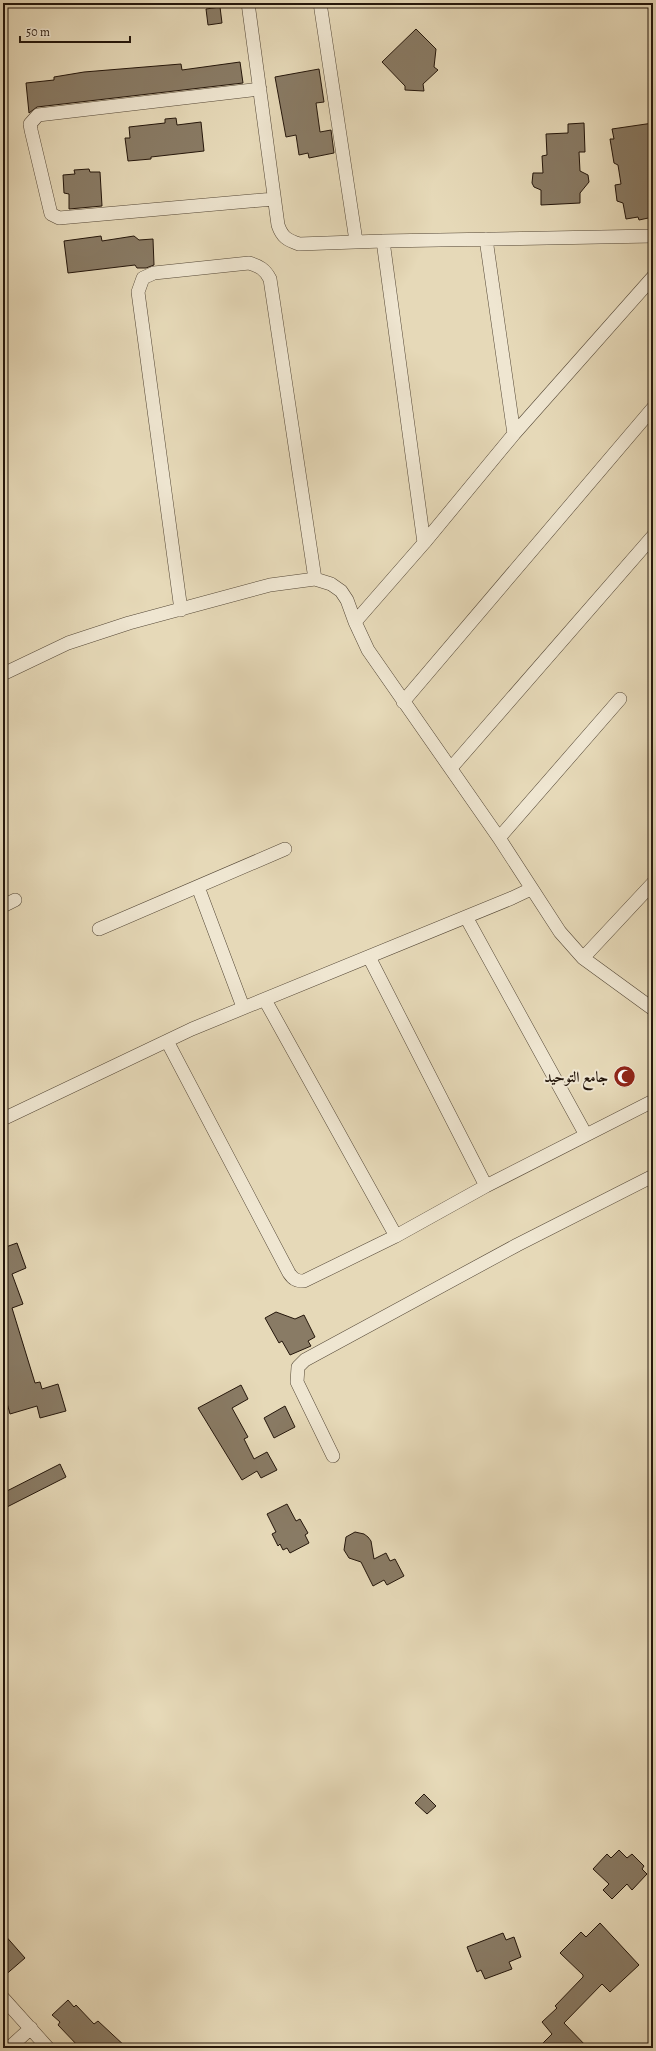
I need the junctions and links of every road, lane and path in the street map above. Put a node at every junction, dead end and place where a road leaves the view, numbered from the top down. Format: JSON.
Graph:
{"nodes":[{"id":1,"x":248,"y":3,"type":"edge"},
{"id":2,"x":320,"y":3,"type":"edge"},
{"id":3,"x":260,"y":89,"type":"junction"},
{"id":4,"x":274,"y":199,"type":"junction"},
{"id":5,"x":653,"y":236,"type":"edge"},
{"id":6,"x":486,"y":240,"type":"junction"},
{"id":7,"x":356,"y":241,"type":"junction"},
{"id":8,"x":383,"y":241,"type":"junction"},
{"id":9,"x":653,"y":277,"type":"edge"},
{"id":10,"x":653,"y":408,"type":"edge"},
{"id":11,"x":514,"y":434,"type":"junction"},
{"id":12,"x":653,"y":536,"type":"edge"},
{"id":13,"x":424,"y":543,"type":"junction"},
{"id":14,"x":315,"y":579,"type":"junction"},
{"id":15,"x":181,"y":610,"type":"junction"},
{"id":16,"x":355,"y":622,"type":"junction"},
{"id":17,"x":3,"y":674,"type":"edge"},
{"id":18,"x":620,"y":699,"type":"dead end"},
{"id":19,"x":403,"y":702,"type":"junction"},
{"id":20,"x":451,"y":768,"type":"junction"},
{"id":21,"x":499,"y":838,"type":"junction"},
{"id":22,"x":286,"y":849,"type":"dead end"},
{"id":23,"x":653,"y":883,"type":"edge"},
{"id":24,"x":198,"y":887,"type":"junction"},
{"id":25,"x":531,"y":889,"type":"junction"},
{"id":26,"x":15,"y":900,"type":"dead end"},
{"id":27,"x":3,"y":906,"type":"edge"},
{"id":28,"x":466,"y":917,"type":"junction"},
{"id":29,"x":99,"y":929,"type":"dead end"},
{"id":30,"x":369,"y":957,"type":"junction"},
{"id":31,"x":583,"y":958,"type":"junction"},
{"id":32,"x":265,"y":1000,"type":"junction"},
{"id":33,"x":243,"y":1007,"type":"junction"},
{"id":34,"x":653,"y":1010,"type":"edge"},
{"id":35,"x":167,"y":1041,"type":"junction"},
{"id":36,"x":653,"y":1101,"type":"edge"},
{"id":37,"x":3,"y":1119,"type":"edge"},
{"id":38,"x":586,"y":1135,"type":"junction"},
{"id":39,"x":653,"y":1176,"type":"edge"},
{"id":40,"x":486,"y":1186,"type":"junction"},
{"id":41,"x":396,"y":1236,"type":"junction"},
{"id":42,"x":333,"y":1456,"type":"dead end"},
{"id":43,"x":3,"y":1998,"type":"edge"},
{"id":44,"x":31,"y":2028,"type":"junction"},
{"id":45,"x":9,"y":2048,"type":"edge"},
{"id":46,"x":48,"y":2048,"type":"edge"}],
"edges":[{"from":1,"to":3,"type":"street"},
{"from":2,"to":7,"type":"street"},
{"from":3,"to":4,"type":"street"},
{"from":3,"to":4,"type":"street"},
{"from":4,"to":7,"type":"street"},
{"from":5,"to":6,"type":"street"},
{"from":6,"to":8,"type":"street"},
{"from":6,"to":11,"type":"street"},
{"from":7,"to":8,"type":"street"},
{"from":8,"to":13,"type":"street"},
{"from":9,"to":11,"type":"street"},
{"from":10,"to":19,"type":"street"},
{"from":11,"to":13,"type":"street"},
{"from":12,"to":20,"type":"street"},
{"from":13,"to":16,"type":"street"},
{"from":14,"to":15,"type":"street"},
{"from":14,"to":15,"type":"street"},
{"from":14,"to":16,"type":"street"},
{"from":15,"to":17,"type":"street"},
{"from":16,"to":19,"type":"street"},
{"from":18,"to":21,"type":"street"},
{"from":19,"to":20,"type":"street"},
{"from":20,"to":21,"type":"street"},
{"from":21,"to":25,"type":"street"},
{"from":22,"to":24,"type":"street"},
{"from":23,"to":31,"type":"street"},
{"from":24,"to":29,"type":"street"},
{"from":24,"to":33,"type":"street"},
{"from":25,"to":28,"type":"street"},
{"from":25,"to":31,"type":"street"},
{"from":26,"to":27,"type":"street"},
{"from":28,"to":30,"type":"street"},
{"from":28,"to":38,"type":"street"},
{"from":30,"to":32,"type":"street"},
{"from":30,"to":40,"type":"street"},
{"from":31,"to":34,"type":"street"},
{"from":32,"to":33,"type":"street"},
{"from":32,"to":41,"type":"street"},
{"from":33,"to":35,"type":"street"},
{"from":35,"to":37,"type":"street"},
{"from":35,"to":41,"type":"street"},
{"from":36,"to":38,"type":"street"},
{"from":38,"to":40,"type":"street"},
{"from":39,"to":42,"type":"street"},
{"from":40,"to":41,"type":"street"},
{"from":43,"to":44,"type":"street"},
{"from":44,"to":45,"type":"street"},
{"from":44,"to":46,"type":"street"}]}
